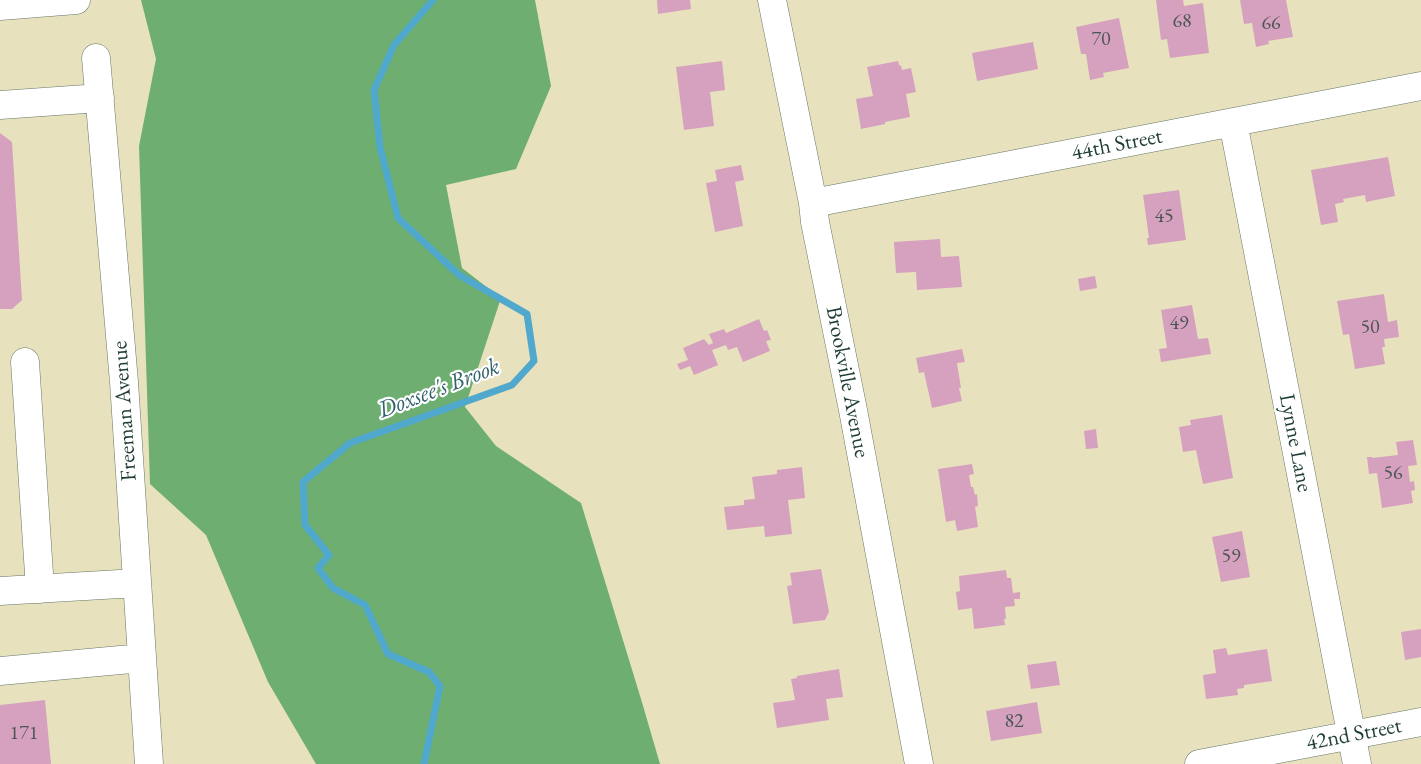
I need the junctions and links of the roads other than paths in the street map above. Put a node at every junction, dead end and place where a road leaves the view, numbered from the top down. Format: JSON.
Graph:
{"nodes":[{"id":1,"x":76,"y":0,"type":"edge"},
{"id":2,"x":772,"y":0,"type":"edge"},
{"id":3,"x":0,"y":6,"type":"edge"},
{"id":4,"x":96,"y":58,"type":"dead end"},
{"id":5,"x":1421,"y":86,"type":"edge"},
{"id":6,"x":100,"y":98,"type":"junction"},
{"id":7,"x":0,"y":105,"type":"edge"},
{"id":8,"x":1233,"y":122,"type":"junction"},
{"id":9,"x":813,"y":204,"type":"junction"},
{"id":10,"x":25,"y":362,"type":"dead end"},
{"id":11,"x":137,"y":583,"type":"junction"},
{"id":12,"x":40,"y":589,"type":"junction"},
{"id":13,"x":0,"y":592,"type":"edge"},
{"id":14,"x":142,"y":658,"type":"junction"},
{"id":15,"x":0,"y":671,"type":"edge"},
{"id":16,"x":1421,"y":722,"type":"edge"},
{"id":17,"x":1352,"y":735,"type":"junction"},
{"id":18,"x":149,"y":764,"type":"edge"},
{"id":19,"x":919,"y":764,"type":"edge"},
{"id":20,"x":1199,"y":764,"type":"edge"},
{"id":21,"x":1357,"y":764,"type":"edge"}],
"edges":[{"from":1,"to":3,"type":"street"},
{"from":2,"to":9,"type":"street","name":"Brookville Avenue"},
{"from":4,"to":6,"type":"street","name":"Freeman Avenue"},
{"from":5,"to":8,"type":"street","name":"44th Street"},
{"from":6,"to":7,"type":"street"},
{"from":6,"to":11,"type":"street","name":"Freeman Avenue"},
{"from":8,"to":9,"type":"street","name":"44th Street"},
{"from":8,"to":17,"type":"street","name":"Lynne Lane"},
{"from":9,"to":19,"type":"street","name":"Brookville Avenue"},
{"from":10,"to":12,"type":"street"},
{"from":11,"to":12,"type":"street"},
{"from":11,"to":14,"type":"street","name":"Freeman Avenue"},
{"from":12,"to":13,"type":"street"},
{"from":14,"to":15,"type":"street"},
{"from":14,"to":18,"type":"street","name":"Freeman Avenue"},
{"from":16,"to":17,"type":"street","name":"42nd Street"},
{"from":17,"to":20,"type":"street","name":"42nd Street"},
{"from":17,"to":21,"type":"street","name":"Lynne Lane"}]}
